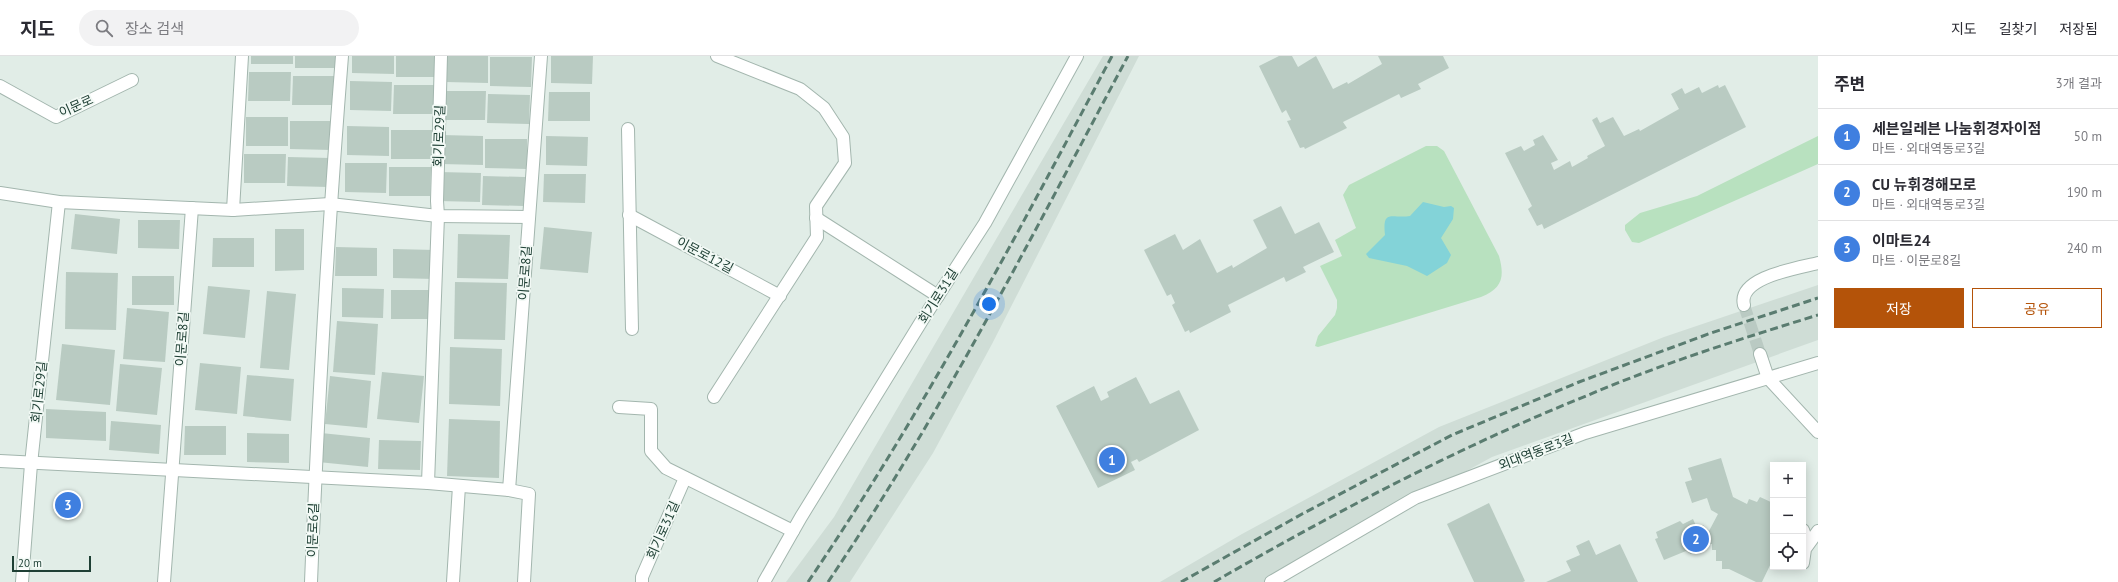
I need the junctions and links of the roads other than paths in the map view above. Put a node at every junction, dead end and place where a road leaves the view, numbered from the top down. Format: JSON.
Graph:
{"nodes":[{"id":1,"x":242,"y":56,"type":"edge"},
{"id":2,"x":342,"y":56,"type":"edge"},
{"id":3,"x":441,"y":56,"type":"edge"},
{"id":4,"x":541,"y":56,"type":"edge"},
{"id":5,"x":717,"y":56,"type":"edge"},
{"id":6,"x":1077,"y":56,"type":"edge"},
{"id":7,"x":132,"y":80,"type":"dead end"},
{"id":8,"x":0,"y":86,"type":"edge"},
{"id":9,"x":628,"y":129,"type":"dead end"},
{"id":10,"x":0,"y":193,"type":"edge"},
{"id":11,"x":59,"y":202,"type":"junction"},
{"id":12,"x":330,"y":204,"type":"junction"},
{"id":13,"x":192,"y":208,"type":"junction"},
{"id":14,"x":233,"y":210,"type":"junction"},
{"id":15,"x":629,"y":215,"type":"junction"},
{"id":16,"x":438,"y":216,"type":"junction"},
{"id":17,"x":529,"y":217,"type":"junction"},
{"id":18,"x":816,"y":218,"type":"junction"},
{"id":19,"x":1818,"y":263,"type":"edge"},
{"id":20,"x":780,"y":296,"type":"junction"},
{"id":21,"x":938,"y":296,"type":"junction"},
{"id":22,"x":1744,"y":305,"type":"tunnel mouth"},
{"id":23,"x":632,"y":329,"type":"dead end"},
{"id":24,"x":1760,"y":354,"type":"tunnel mouth"},
{"id":25,"x":1818,"y":363,"type":"edge"},
{"id":26,"x":1768,"y":378,"type":"junction"},
{"id":27,"x":714,"y":397,"type":"dead end"},
{"id":28,"x":619,"y":407,"type":"dead end"},
{"id":29,"x":1818,"y":432,"type":"edge"},
{"id":30,"x":0,"y":461,"type":"edge"},
{"id":31,"x":31,"y":464,"type":"junction"},
{"id":32,"x":171,"y":470,"type":"junction"},
{"id":33,"x":315,"y":477,"type":"junction"},
{"id":34,"x":685,"y":478,"type":"junction"},
{"id":35,"x":428,"y":483,"type":"junction"},
{"id":36,"x":459,"y":486,"type":"junction"},
{"id":37,"x":509,"y":490,"type":"junction"},
{"id":38,"x":793,"y":531,"type":"junction"},
{"id":39,"x":1818,"y":531,"type":"edge"},
{"id":40,"x":1804,"y":534,"type":"edge"},
{"id":41,"x":1808,"y":544,"type":"junction"},
{"id":42,"x":1806,"y":551,"type":"edge"},
{"id":43,"x":22,"y":582,"type":"edge"},
{"id":44,"x":164,"y":582,"type":"edge"},
{"id":45,"x":311,"y":582,"type":"edge"},
{"id":46,"x":452,"y":582,"type":"edge"},
{"id":47,"x":524,"y":582,"type":"edge"},
{"id":48,"x":642,"y":582,"type":"edge"},
{"id":49,"x":764,"y":582,"type":"edge"},
{"id":50,"x":1271,"y":582,"type":"edge"}],
"edges":[{"from":1,"to":14,"type":"street"},
{"from":2,"to":12,"type":"street"},
{"from":3,"to":16,"type":"street","name":"회기로29길"},
{"from":4,"to":17,"type":"street","name":"이문로8길"},
{"from":5,"to":18,"type":"street"},
{"from":6,"to":21,"type":"street","name":"회기로31길"},
{"from":7,"to":8,"type":"street","name":"이문로"},
{"from":9,"to":15,"type":"street"},
{"from":10,"to":11,"type":"street"},
{"from":11,"to":13,"type":"street"},
{"from":11,"to":31,"type":"street","name":"회기로29길"},
{"from":12,"to":14,"type":"street"},
{"from":12,"to":16,"type":"street"},
{"from":12,"to":33,"type":"street"},
{"from":13,"to":14,"type":"street"},
{"from":13,"to":32,"type":"street","name":"이문로8길"},
{"from":15,"to":20,"type":"street","name":"이문로12길"},
{"from":15,"to":23,"type":"street"},
{"from":16,"to":17,"type":"street"},
{"from":16,"to":35,"type":"street"},
{"from":17,"to":37,"type":"street","name":"이문로8길"},
{"from":18,"to":20,"type":"street"},
{"from":18,"to":21,"type":"street"},
{"from":19,"to":22,"type":"street"},
{"from":20,"to":27,"type":"street"},
{"from":21,"to":38,"type":"street","name":"회기로31길"},
{"from":24,"to":26,"type":"street"},
{"from":25,"to":26,"type":"street","name":"외대역동로3길"},
{"from":26,"to":29,"type":"street"},
{"from":26,"to":50,"type":"street","name":"외대역동로3길"},
{"from":28,"to":34,"type":"street"},
{"from":30,"to":31,"type":"street"},
{"from":31,"to":32,"type":"street"},
{"from":31,"to":43,"type":"street","name":"회기로29길"},
{"from":32,"to":33,"type":"street"},
{"from":32,"to":44,"type":"street","name":"이문로8길"},
{"from":33,"to":35,"type":"street"},
{"from":33,"to":45,"type":"street","name":"이문로6길"},
{"from":34,"to":38,"type":"street"},
{"from":34,"to":48,"type":"street","name":"회기로31길"},
{"from":35,"to":36,"type":"street"},
{"from":36,"to":37,"type":"street"},
{"from":36,"to":46,"type":"street"},
{"from":37,"to":47,"type":"street"},
{"from":38,"to":49,"type":"street","name":"회기로31길"},
{"from":39,"to":41,"type":"street"},
{"from":40,"to":41,"type":"street"},
{"from":41,"to":42,"type":"street"}]}
